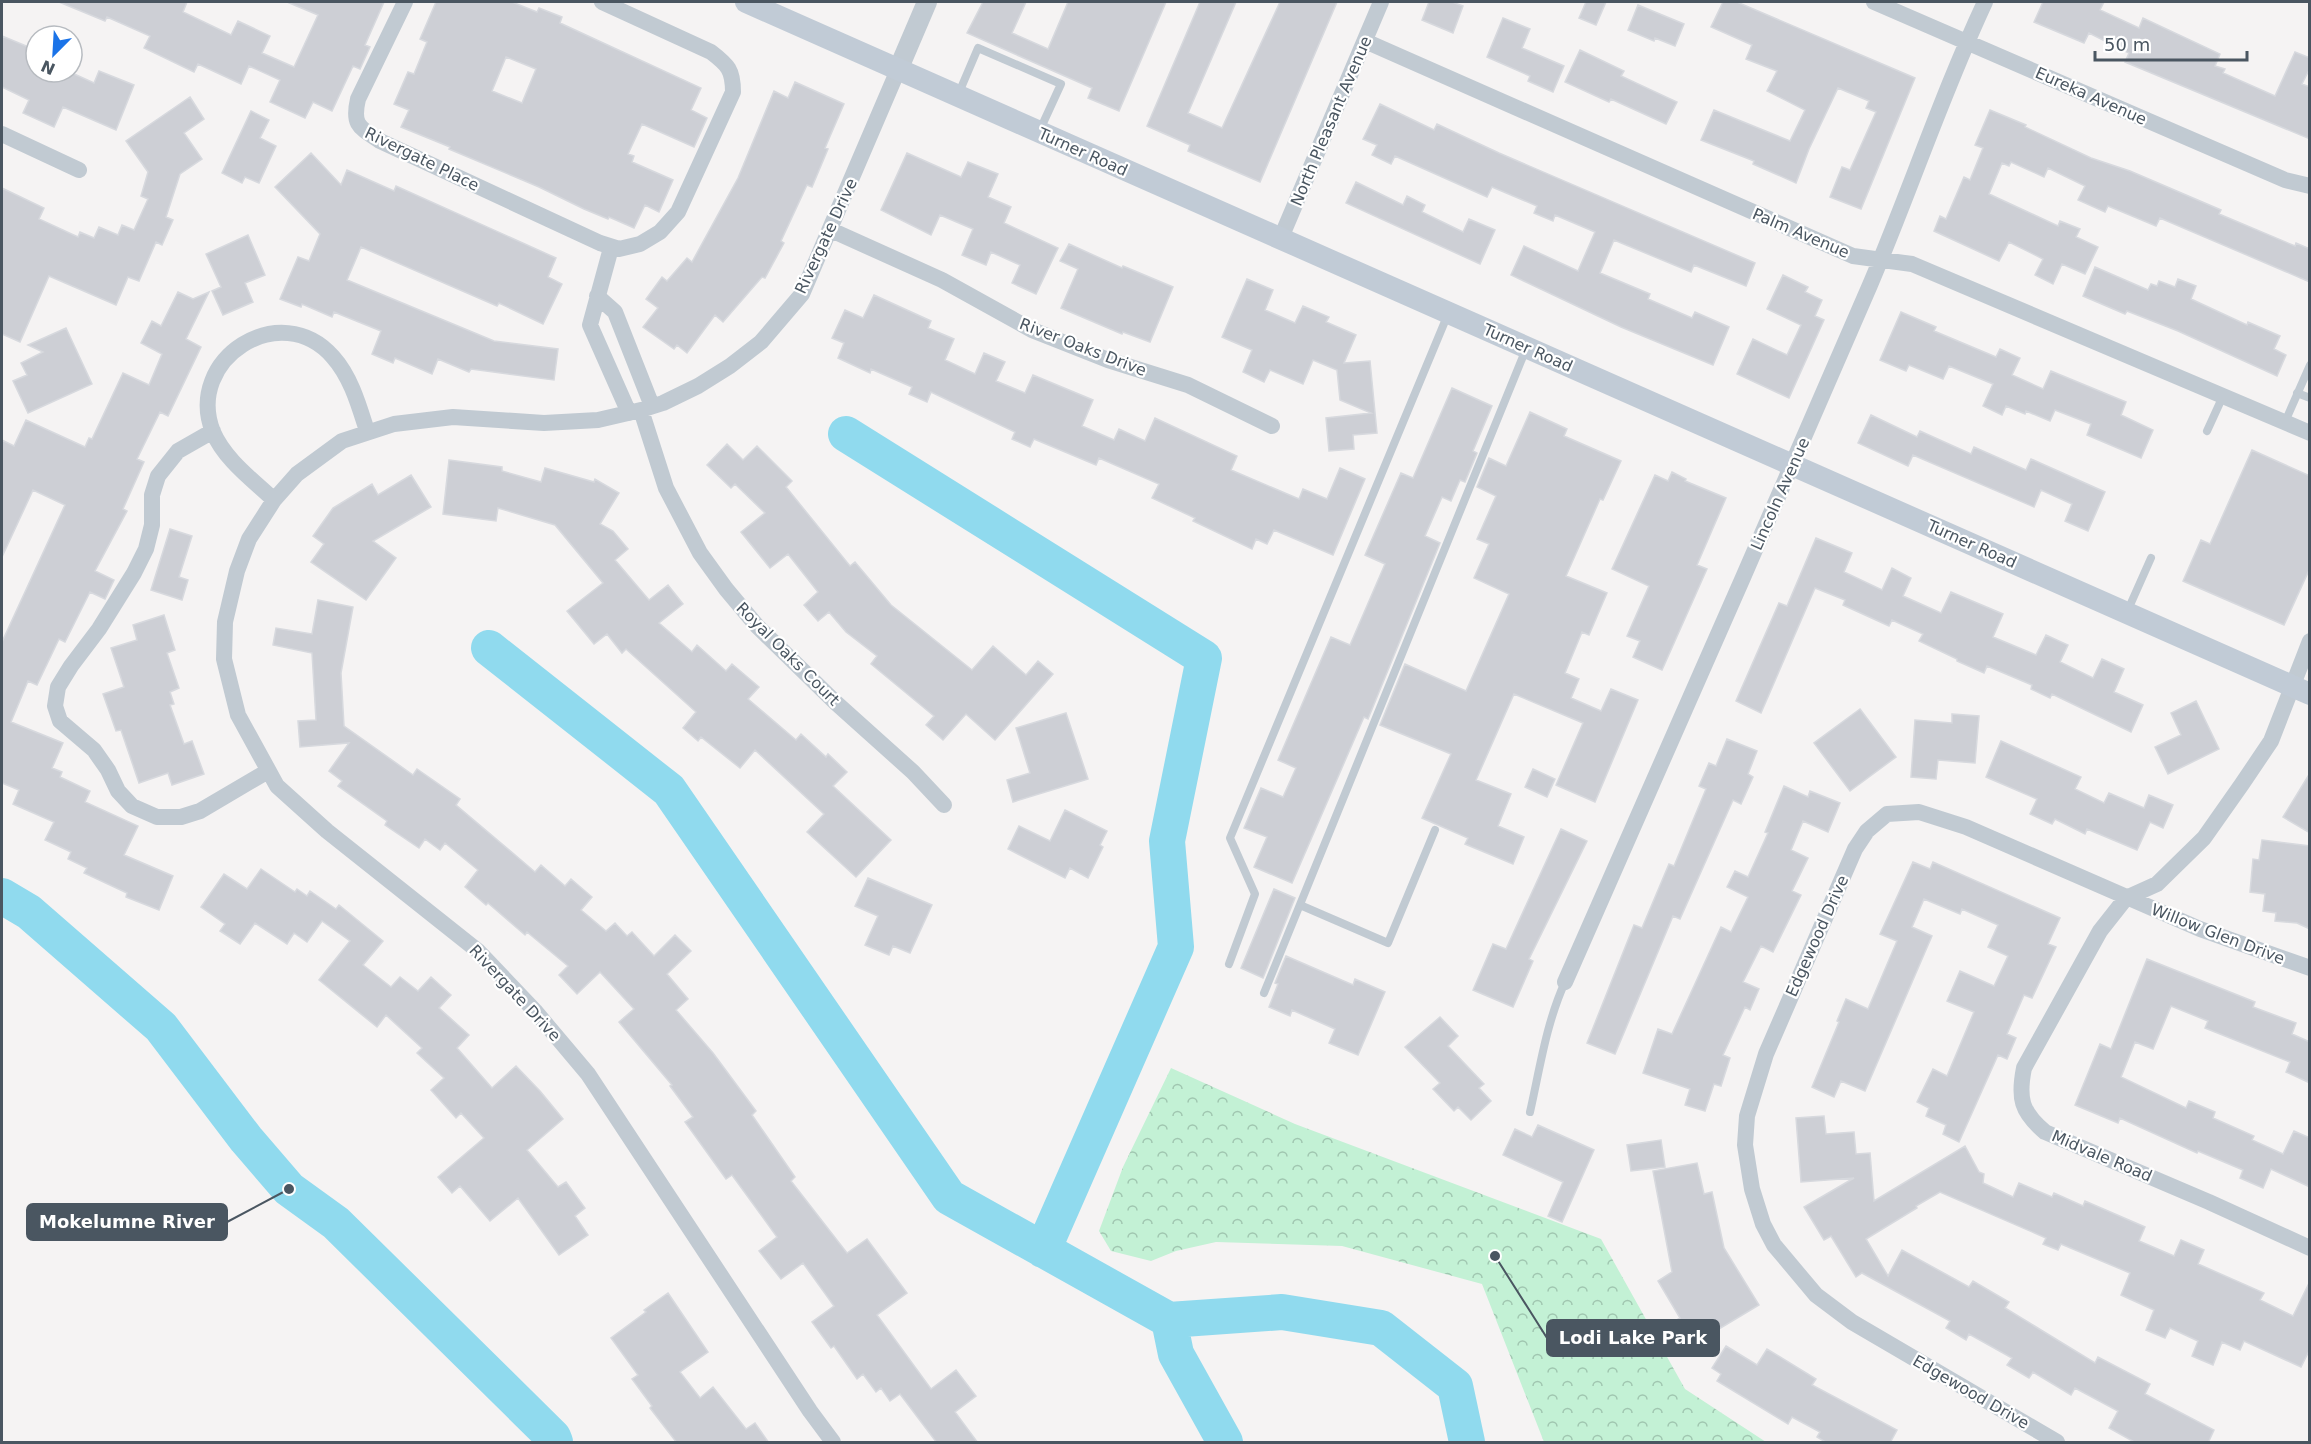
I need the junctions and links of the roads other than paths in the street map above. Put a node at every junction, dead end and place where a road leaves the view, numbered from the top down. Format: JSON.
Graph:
{"nodes":[{"id":1,"x":405,"y":2,"type":"edge"},
{"id":2,"x":602,"y":2,"type":"edge"},
{"id":3,"x":746,"y":2,"type":"edge"},
{"id":4,"x":927,"y":2,"type":"edge"},
{"id":5,"x":1381,"y":2,"type":"edge"},
{"id":6,"x":1875,"y":2,"type":"edge"},
{"id":7,"x":1984,"y":2,"type":"edge"},
{"id":8,"x":1365,"y":41,"type":"junction"},
{"id":9,"x":1966,"y":41,"type":"junction"},
{"id":10,"x":898,"y":70,"type":"junction"},
{"id":11,"x":957,"y":96,"type":"junction"},
{"id":12,"x":1039,"y":132,"type":"junction"},
{"id":13,"x":2,"y":134,"type":"edge"},
{"id":14,"x":79,"y":170,"type":"dead end"},
{"id":15,"x":2310,"y":186,"type":"edge"},
{"id":16,"x":831,"y":230,"type":"junction"},
{"id":17,"x":1280,"y":240,"type":"junction"},
{"id":18,"x":610,"y":248,"type":"junction"},
{"id":19,"x":1881,"y":259,"type":"junction"},
{"id":20,"x":597,"y":296,"type":"junction"},
{"id":21,"x":1448,"y":313,"type":"junction"},
{"id":22,"x":1526,"y":347,"type":"junction"},
{"id":23,"x":2310,"y":365,"type":"edge"},
{"id":24,"x":2297,"y":393,"type":"junction"},
{"id":25,"x":2224,"y":395,"type":"junction"},
{"id":26,"x":2310,"y":398,"type":"edge"},
{"id":27,"x":641,"y":409,"type":"junction"},
{"id":28,"x":2285,"y":422,"type":"junction"},
{"id":29,"x":1272,"y":426,"type":"dead end"},
{"id":30,"x":213,"y":431,"type":"junction"},
{"id":31,"x":367,"y":431,"type":"junction"},
{"id":32,"x":2207,"y":431,"type":"dead end"},
{"id":33,"x":2310,"y":433,"type":"edge"},
{"id":34,"x":1793,"y":465,"type":"junction"},
{"id":35,"x":274,"y":500,"type":"junction"},
{"id":36,"x":2151,"y":558,"type":"dead end"},
{"id":37,"x":2127,"y":612,"type":"junction"},
{"id":38,"x":2310,"y":641,"type":"edge"},
{"id":39,"x":2300,"y":690,"type":"edge"},
{"id":40,"x":268,"y":771,"type":"junction"},
{"id":41,"x":944,"y":805,"type":"dead end"},
{"id":42,"x":1435,"y":830,"type":"dead end"},
{"id":43,"x":2126,"y":898,"type":"junction"},
{"id":44,"x":1300,"y":905,"type":"junction"},
{"id":45,"x":1229,"y":964,"type":"dead end"},
{"id":46,"x":2310,"y":968,"type":"edge"},
{"id":47,"x":1564,"y":982,"type":"joint"},
{"id":48,"x":1264,"y":993,"type":"dead end"},
{"id":49,"x":1530,"y":1112,"type":"dead end"},
{"id":50,"x":2310,"y":1248,"type":"edge"},
{"id":51,"x":833,"y":1443,"type":"edge"},
{"id":52,"x":2057,"y":1443,"type":"edge"}],
"edges":[{"from":1,"to":18,"type":"street","name":"Rivergate Place"},
{"from":2,"to":18,"type":"street"},
{"from":3,"to":10,"type":"main road","name":"Turner Road"},
{"from":4,"to":10,"type":"street"},
{"from":5,"to":8,"type":"street","name":"North Pleasant Avenue"},
{"from":6,"to":9,"type":"street","name":"Eureka Avenue"},
{"from":7,"to":9,"type":"street","name":"Lincoln Avenue"},
{"from":8,"to":17,"type":"street","name":"North Pleasant Avenue"},
{"from":8,"to":19,"type":"street","name":"Palm Avenue"},
{"from":9,"to":15,"type":"street","name":"Eureka Avenue"},
{"from":9,"to":19,"type":"street","name":"Lincoln Avenue"},
{"from":10,"to":11,"type":"main road","name":"Turner Road"},
{"from":10,"to":16,"type":"street","name":"Rivergate Drive"},
{"from":11,"to":12,"type":"main road","name":"Turner Road"},
{"from":11,"to":12,"type":"lane"},
{"from":12,"to":17,"type":"main road","name":"Turner Road"},
{"from":13,"to":14,"type":"street"},
{"from":16,"to":27,"type":"street","name":"Rivergate Drive"},
{"from":16,"to":29,"type":"street","name":"River Oaks Drive"},
{"from":17,"to":21,"type":"main road","name":"Turner Road"},
{"from":18,"to":20,"type":"street"},
{"from":19,"to":25,"type":"street","name":"Palm Avenue"},
{"from":19,"to":34,"type":"street","name":"Lincoln Avenue"},
{"from":20,"to":27,"type":"street"},
{"from":20,"to":27,"type":"street"},
{"from":21,"to":22,"type":"main road","name":"Turner Road"},
{"from":21,"to":45,"type":"lane"},
{"from":22,"to":34,"type":"main road","name":"Turner Road"},
{"from":22,"to":44,"type":"lane"},
{"from":23,"to":24,"type":"lane"},
{"from":24,"to":26,"type":"lane"},
{"from":24,"to":28,"type":"lane"},
{"from":25,"to":28,"type":"street","name":"Palm Avenue"},
{"from":25,"to":32,"type":"lane"},
{"from":27,"to":31,"type":"street","name":"Rivergate Drive"},
{"from":27,"to":41,"type":"street","name":"Royal Oaks Court"},
{"from":28,"to":33,"type":"street","name":"Palm Avenue"},
{"from":30,"to":31,"type":"street"},
{"from":30,"to":35,"type":"street"},
{"from":30,"to":40,"type":"street"},
{"from":31,"to":35,"type":"street","name":"Rivergate Drive"},
{"from":34,"to":37,"type":"main road","name":"Turner Road"},
{"from":34,"to":47,"type":"street","name":"Lincoln Avenue"},
{"from":35,"to":40,"type":"street","name":"Rivergate Drive"},
{"from":36,"to":37,"type":"lane"},
{"from":37,"to":39,"type":"main road","name":"Turner Road"},
{"from":38,"to":39,"type":"street"},
{"from":39,"to":43,"type":"street"},
{"from":40,"to":51,"type":"street","name":"Rivergate Drive"},
{"from":42,"to":44,"type":"lane"},
{"from":43,"to":46,"type":"street","name":"Willow Glen Drive"},
{"from":43,"to":50,"type":"street","name":"Midvale Road"},
{"from":43,"to":52,"type":"street","name":"Edgewood Drive"},
{"from":44,"to":48,"type":"lane"},
{"from":47,"to":49,"type":"lane"}]}
